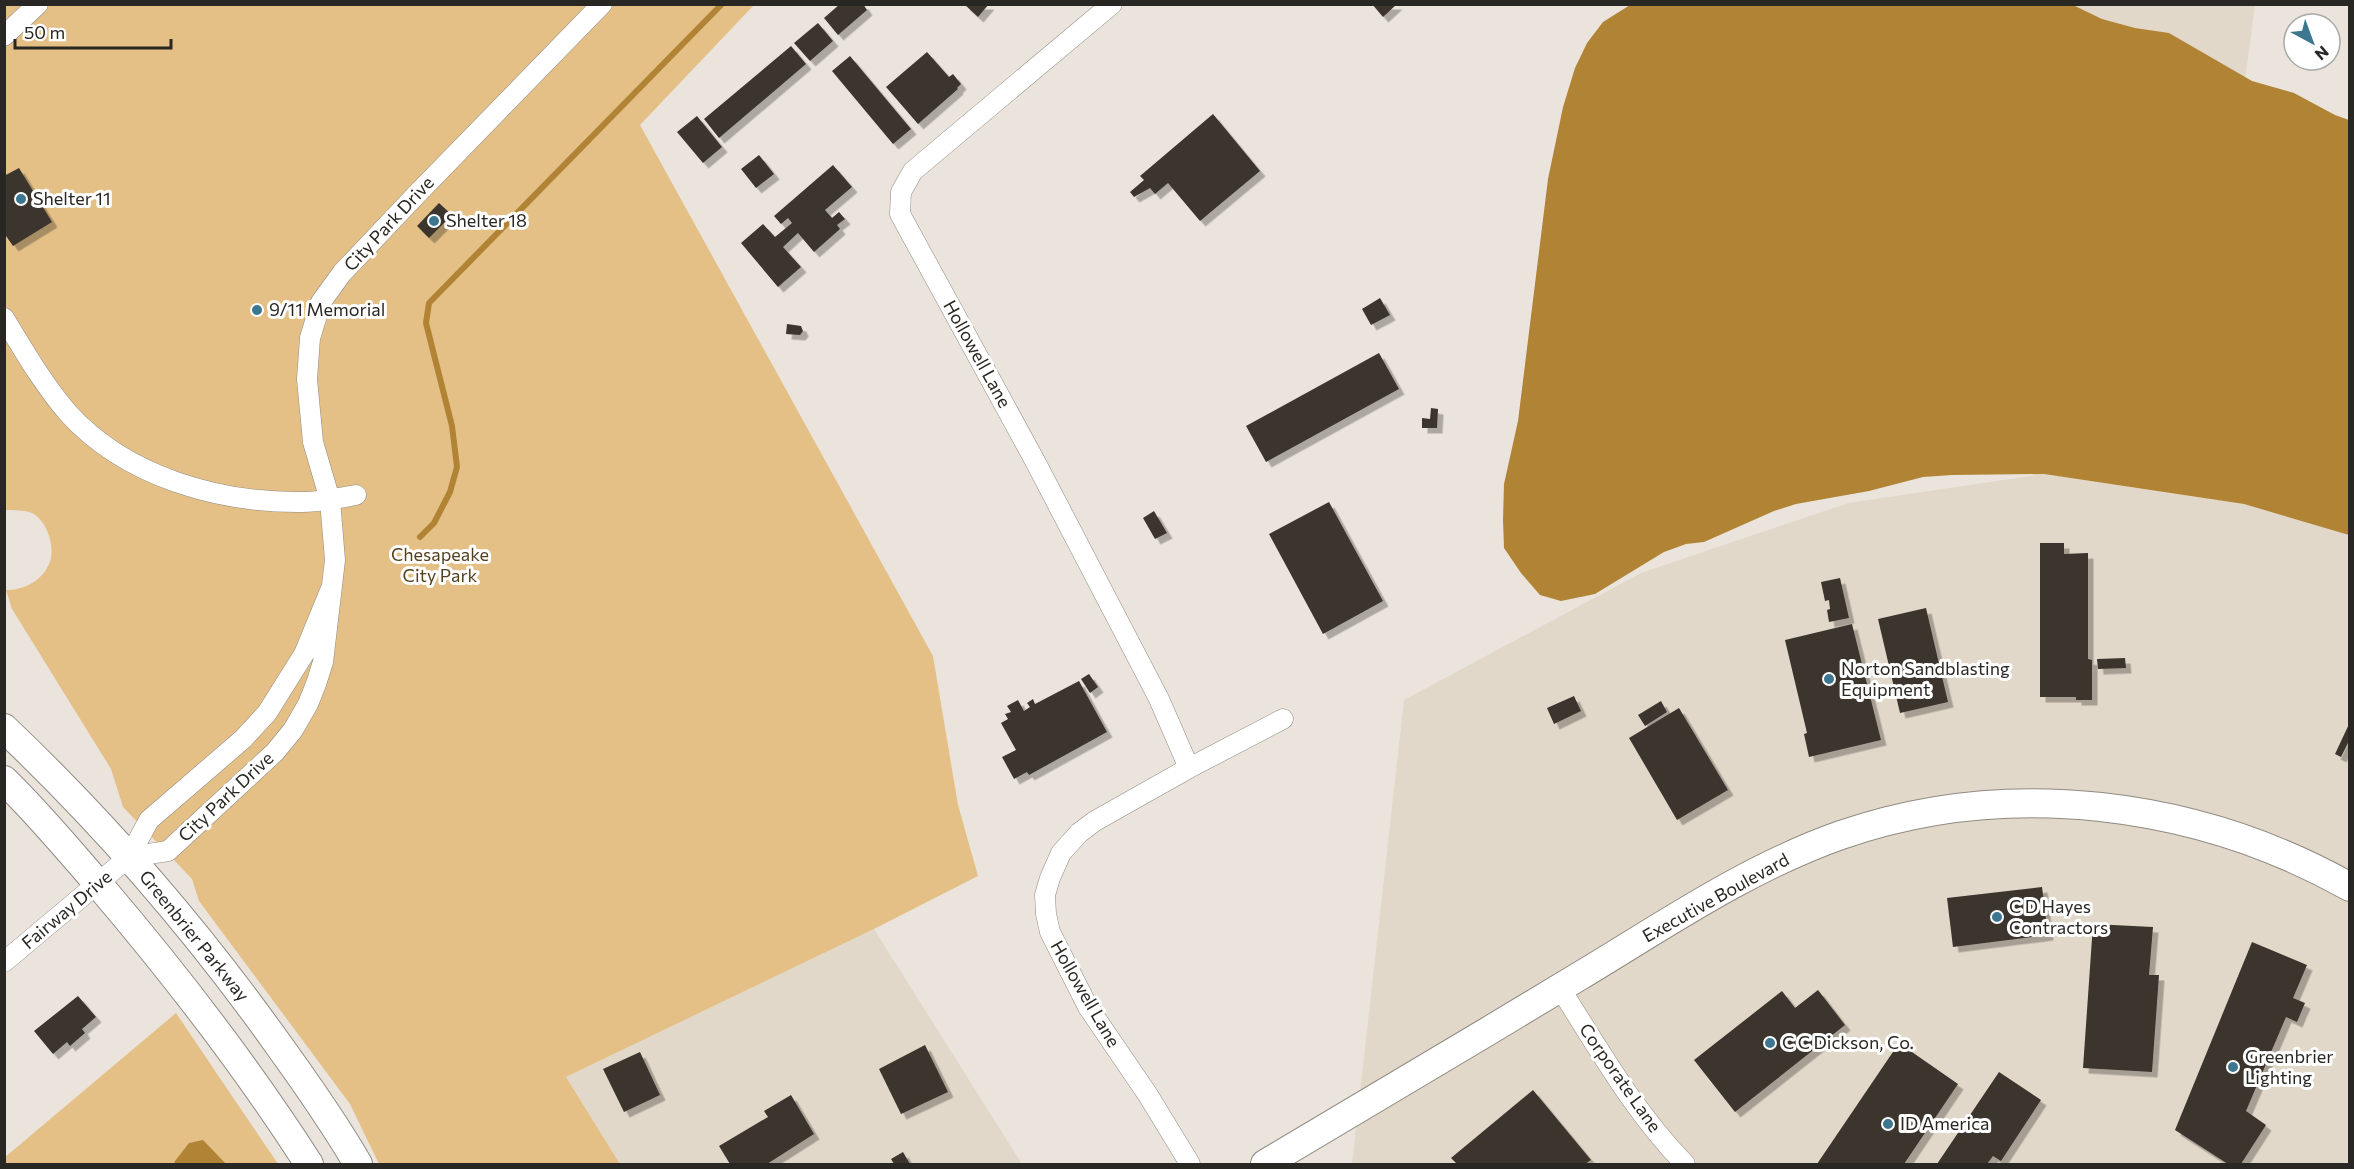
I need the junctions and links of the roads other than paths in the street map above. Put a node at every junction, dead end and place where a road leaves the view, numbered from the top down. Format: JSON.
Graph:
{"nodes":[{"id":1,"x":38,"y":4,"type":"edge"},
{"id":2,"x":602,"y":4,"type":"edge"},
{"id":3,"x":1112,"y":4,"type":"edge"},
{"id":4,"x":4,"y":36,"type":"edge"},
{"id":5,"x":4,"y":318,"type":"edge"},
{"id":6,"x":357,"y":495,"type":"dead end"},
{"id":7,"x":330,"y":500,"type":"junction"},
{"id":8,"x":332,"y":586,"type":"junction"},
{"id":9,"x":1283,"y":719,"type":"dead end"},
{"id":10,"x":4,"y":728,"type":"edge"},
{"id":11,"x":1189,"y":768,"type":"junction"},
{"id":12,"x":4,"y":780,"type":"edge"},
{"id":13,"x":129,"y":857,"type":"junction"},
{"id":14,"x":98,"y":884,"type":"junction"},
{"id":15,"x":2349,"y":887,"type":"edge"},
{"id":16,"x":4,"y":962,"type":"edge"},
{"id":17,"x":1560,"y":988,"type":"junction"},
{"id":18,"x":309,"y":1164,"type":"edge"},
{"id":19,"x":358,"y":1164,"type":"edge"},
{"id":20,"x":1190,"y":1164,"type":"edge"},
{"id":21,"x":1265,"y":1164,"type":"edge"},
{"id":22,"x":1685,"y":1164,"type":"edge"}],
"edges":[{"from":1,"to":4,"type":"street"},
{"from":2,"to":7,"type":"street","name":"City Park Drive"},
{"from":3,"to":11,"type":"street","name":"Hollowell Lane"},
{"from":5,"to":7,"type":"street"},
{"from":6,"to":7,"type":"street"},
{"from":7,"to":8,"type":"street","name":"City Park Drive"},
{"from":8,"to":13,"type":"street","name":"City Park Drive"},
{"from":8,"to":13,"type":"street","name":"City Park Drive"},
{"from":9,"to":11,"type":"street","name":"Hollowell Lane"},
{"from":10,"to":13,"type":"street","name":"Greenbrier Parkway"},
{"from":11,"to":20,"type":"street","name":"Hollowell Lane"},
{"from":12,"to":14,"type":"street"},
{"from":13,"to":14,"type":"street","name":"Fairway Drive"},
{"from":13,"to":19,"type":"street","name":"Greenbrier Parkway"},
{"from":14,"to":16,"type":"street","name":"Fairway Drive"},
{"from":14,"to":18,"type":"street"},
{"from":15,"to":17,"type":"street","name":"Executive Boulevard"},
{"from":17,"to":21,"type":"street","name":"Executive Boulevard"},
{"from":17,"to":22,"type":"street","name":"Corporate Lane"}]}
